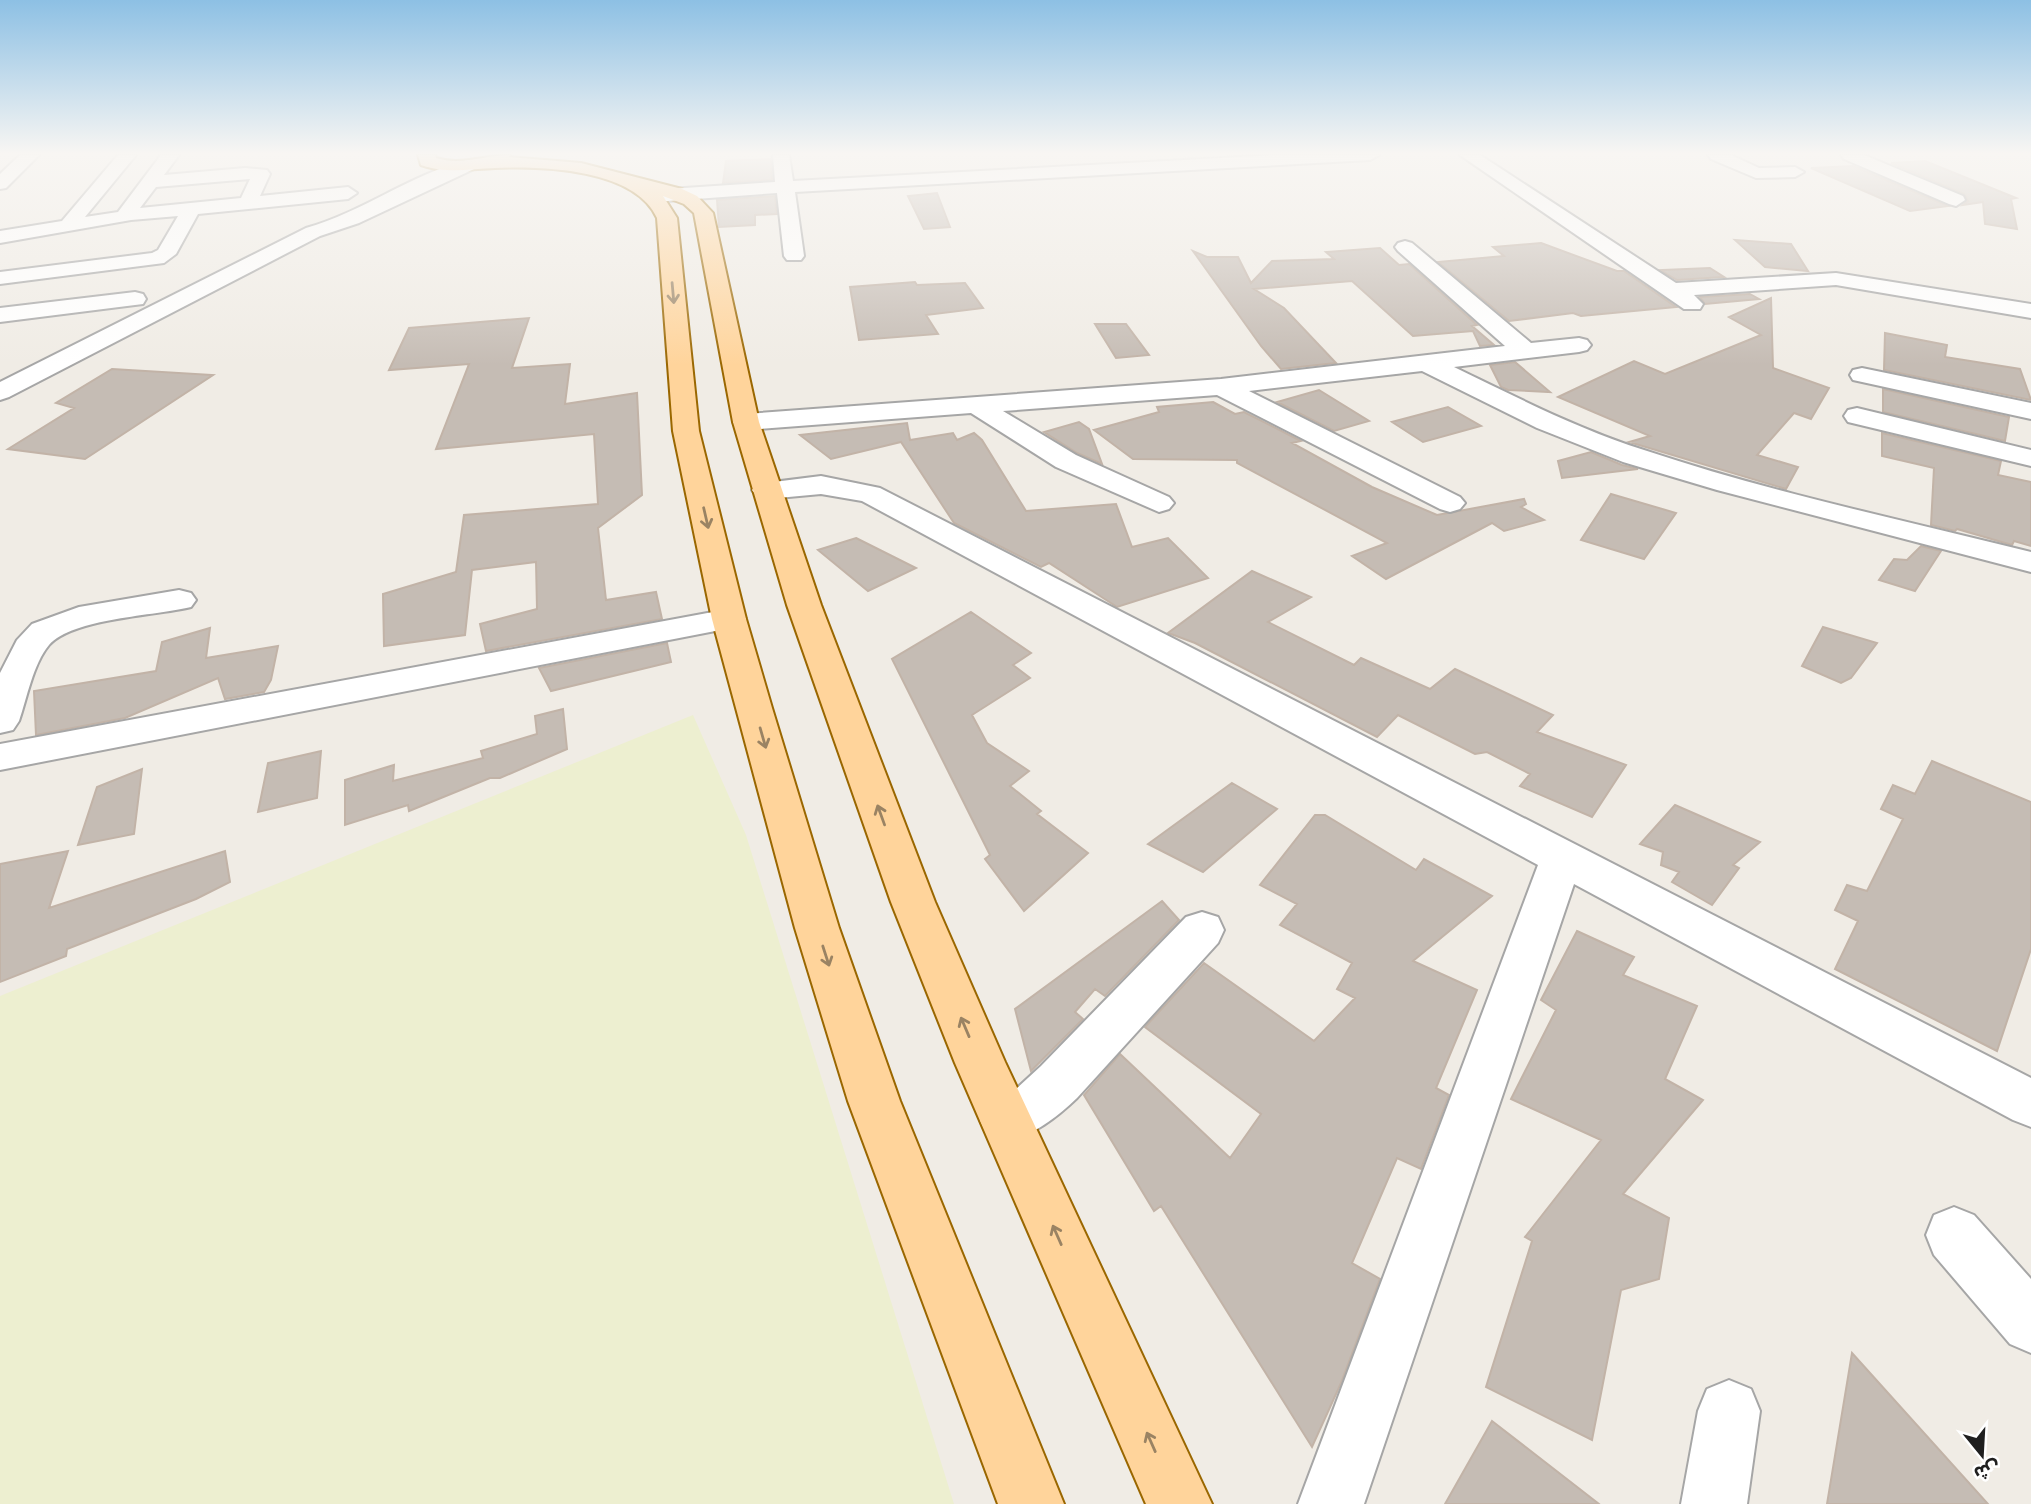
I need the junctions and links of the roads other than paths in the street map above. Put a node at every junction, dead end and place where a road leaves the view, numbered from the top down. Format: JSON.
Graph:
{"nodes":[{"id":1,"x":68,"y":225,"type":"edge"},
{"id":2,"x":182,"y":225,"type":"edge"},
{"id":3,"x":320,"y":225,"type":"edge"},
{"id":4,"x":334,"y":225,"type":"edge"},
{"id":5,"x":668,"y":225,"type":"edge"},
{"id":6,"x":706,"y":225,"type":"edge"},
{"id":7,"x":790,"y":225,"type":"edge"},
{"id":8,"x":1575,"y":225,"type":"edge"},
{"id":9,"x":313,"y":232,"type":"junction"},
{"id":10,"x":0,"y":237,"type":"edge"},
{"id":11,"x":1405,"y":247,"type":"dead end"},
{"id":12,"x":794,"y":256,"type":"dead end"},
{"id":13,"x":0,"y":278,"type":"edge"},
{"id":14,"x":1672,"y":290,"type":"junction"},
{"id":15,"x":135,"y":299,"type":"dead end"},
{"id":16,"x":1700,"y":309,"type":"dead end"},
{"id":17,"x":2031,"y":311,"type":"edge"},
{"id":18,"x":0,"y":315,"type":"edge"},
{"id":19,"x":1578,"y":345,"type":"dead end"},
{"id":20,"x":1526,"y":352,"type":"junction"},
{"id":21,"x":1430,"y":365,"type":"junction"},
{"id":22,"x":1862,"y":375,"type":"dead end"},
{"id":23,"x":1221,"y":387,"type":"junction"},
{"id":24,"x":0,"y":391,"type":"edge"},
{"id":25,"x":977,"y":406,"type":"junction"},
{"id":26,"x":2031,"y":411,"type":"edge"},
{"id":27,"x":1857,"y":416,"type":"dead end"},
{"id":28,"x":746,"y":422,"type":"junction"},
{"id":29,"x":2031,"y":457,"type":"edge"},
{"id":30,"x":767,"y":490,"type":"junction"},
{"id":31,"x":1159,"y":503,"type":"dead end"},
{"id":32,"x":1450,"y":503,"type":"dead end"},
{"id":33,"x":2031,"y":562,"type":"edge"},
{"id":34,"x":179,"y":600,"type":"dead end"},
{"id":35,"x":729,"y":619,"type":"junction"},
{"id":36,"x":3,"y":707,"type":"edge"},
{"id":37,"x":0,"y":757,"type":"edge"},
{"id":38,"x":1562,"y":858,"type":"junction"},
{"id":39,"x":1202,"y":930,"type":"dead end"},
{"id":40,"x":2031,"y":1104,"type":"edge"},
{"id":41,"x":1006,"y":1120,"type":"junction"},
{"id":42,"x":1954,"y":1235,"type":"dead end"},
{"id":43,"x":2031,"y":1323,"type":"edge"},
{"id":44,"x":1728,"y":1412,"type":"dead end"},
{"id":45,"x":1031,"y":1504,"type":"edge"},
{"id":46,"x":1179,"y":1504,"type":"edge"},
{"id":47,"x":1331,"y":1504,"type":"edge"},
{"id":48,"x":1714,"y":1504,"type":"edge"}],
"edges":[{"from":1,"to":10,"type":"street"},
{"from":2,"to":13,"type":"street"},
{"from":3,"to":9,"type":"street"},
{"from":4,"to":9,"type":"street"},
{"from":5,"to":35,"type":"main road","one_way":true},
{"from":6,"to":28,"type":"main road"},
{"from":7,"to":12,"type":"street"},
{"from":8,"to":14,"type":"street"},
{"from":9,"to":24,"type":"street"},
{"from":11,"to":20,"type":"street"},
{"from":14,"to":16,"type":"street"},
{"from":14,"to":17,"type":"street"},
{"from":15,"to":18,"type":"street"},
{"from":19,"to":20,"type":"street"},
{"from":20,"to":21,"type":"street"},
{"from":21,"to":23,"type":"street"},
{"from":21,"to":33,"type":"street"},
{"from":22,"to":26,"type":"street"},
{"from":23,"to":25,"type":"street"},
{"from":23,"to":32,"type":"street"},
{"from":25,"to":28,"type":"street"},
{"from":25,"to":31,"type":"street"},
{"from":27,"to":29,"type":"street"},
{"from":28,"to":30,"type":"main road"},
{"from":30,"to":38,"type":"street"},
{"from":41,"to":30,"type":"main road","one_way":true},
{"from":34,"to":36,"type":"street"},
{"from":35,"to":37,"type":"street"},
{"from":35,"to":45,"type":"main road","one_way":true},
{"from":38,"to":40,"type":"street"},
{"from":38,"to":47,"type":"street"},
{"from":39,"to":41,"type":"street"},
{"from":46,"to":41,"type":"main road","one_way":true},
{"from":42,"to":43,"type":"street"},
{"from":44,"to":48,"type":"street"}]}
